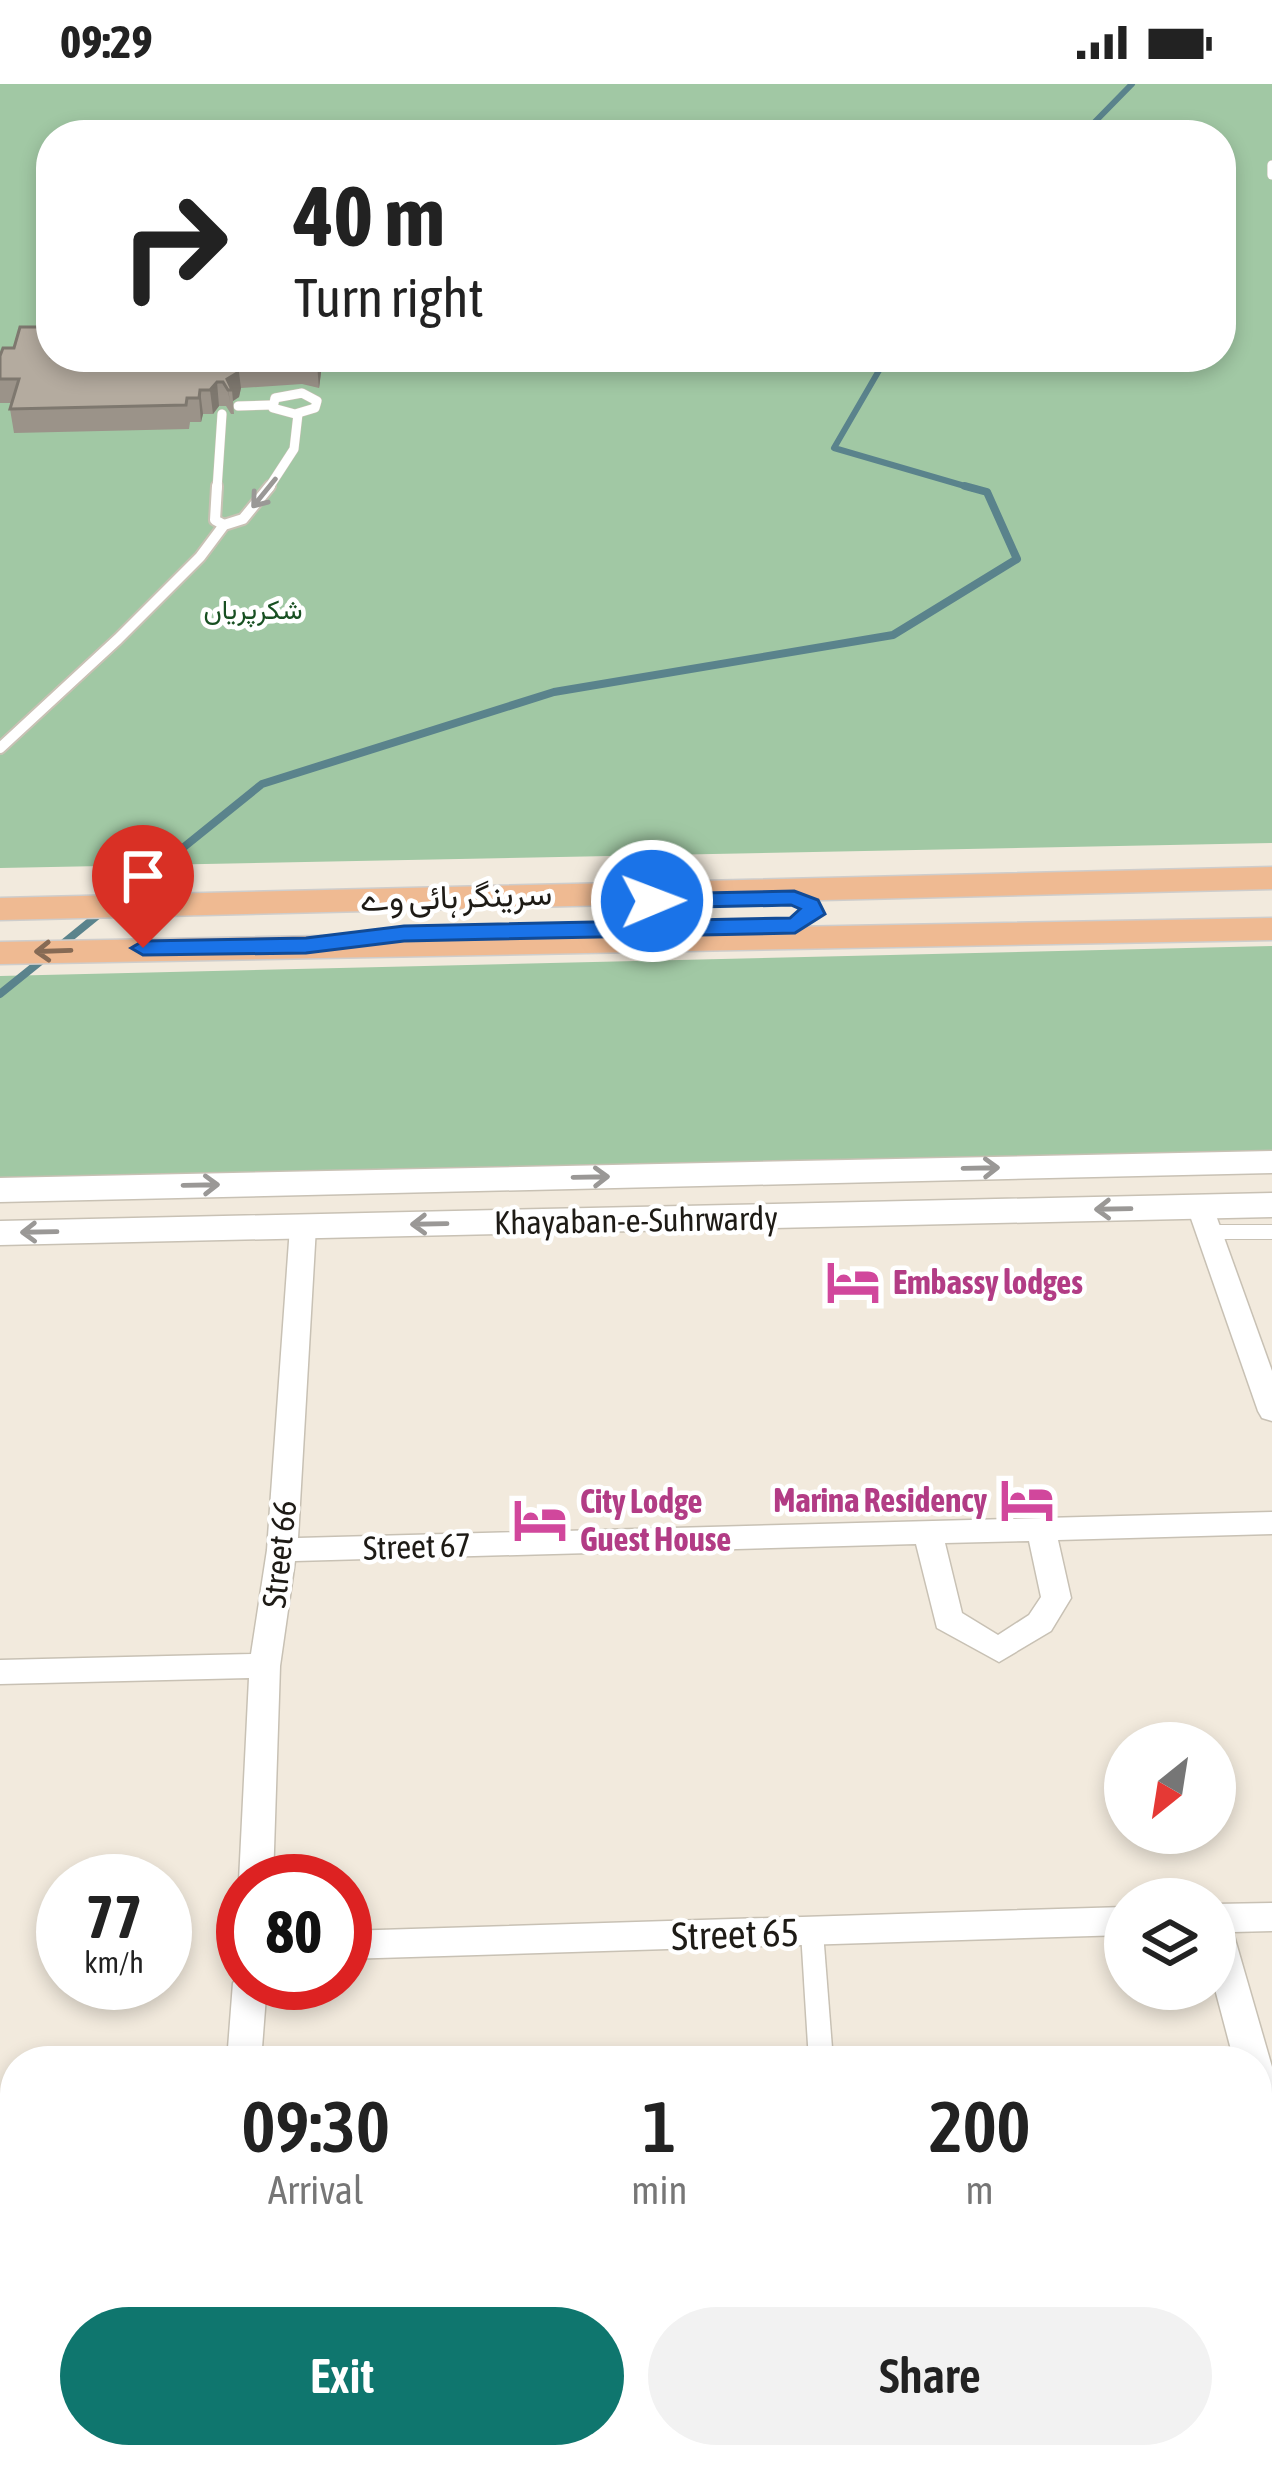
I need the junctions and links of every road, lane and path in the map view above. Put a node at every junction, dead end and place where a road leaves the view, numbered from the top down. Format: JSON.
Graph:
{"nodes":[{"id":1,"x":1272,"y":165,"type":"edge"},
{"id":2,"x":1272,"y":175,"type":"edge"},
{"id":3,"x":271,"y":405,"type":"junction"},
{"id":4,"x":238,"y":406,"type":"dead end"},
{"id":5,"x":222,"y":414,"type":"edge"},
{"id":6,"x":298,"y":414,"type":"junction"},
{"id":7,"x":224,"y":525,"type":"junction"},
{"id":8,"x":0,"y":748,"type":"edge"},
{"id":9,"x":1272,"y":878,"type":"edge"},
{"id":10,"x":1272,"y":889,"type":"edge"},
{"id":11,"x":258,"y":901,"type":"junction"},
{"id":12,"x":0,"y":909,"type":"edge"},
{"id":13,"x":1272,"y":916,"type":"edge"},
{"id":14,"x":1272,"y":929,"type":"edge"},
{"id":15,"x":306,"y":946,"type":"junction"},
{"id":16,"x":0,"y":952,"type":"edge"},
{"id":17,"x":1272,"y":1162,"type":"edge"},
{"id":18,"x":0,"y":1190,"type":"edge"},
{"id":19,"x":1272,"y":1205,"type":"edge"},
{"id":20,"x":1204,"y":1220,"type":"junction"},
{"id":21,"x":303,"y":1227,"type":"junction"},
{"id":22,"x":1272,"y":1232,"type":"edge"},
{"id":23,"x":0,"y":1233,"type":"edge"},
{"id":24,"x":1272,"y":1411,"type":"edge"},
{"id":25,"x":1272,"y":1522,"type":"edge"},
{"id":26,"x":1041,"y":1529,"type":"junction"},
{"id":27,"x":928,"y":1532,"type":"junction"},
{"id":28,"x":282,"y":1550,"type":"junction"},
{"id":29,"x":266,"y":1666,"type":"junction"},
{"id":30,"x":0,"y":1672,"type":"edge"},
{"id":31,"x":257,"y":1854,"type":"edge"},
{"id":32,"x":1272,"y":1917,"type":"edge"},
{"id":33,"x":1236,"y":1920,"type":"edge"},
{"id":34,"x":1104,"y":1922,"type":"edge"},
{"id":35,"x":812,"y":1932,"type":"junction"},
{"id":36,"x":372,"y":1944,"type":"edge"},
{"id":37,"x":1236,"y":2003,"type":"edge"},
{"id":38,"x":248,"y":2010,"type":"edge"},
{"id":39,"x":245,"y":2046,"type":"edge"},
{"id":40,"x":820,"y":2046,"type":"edge"},
{"id":41,"x":1247,"y":2046,"type":"edge"}],
"edges":[{"from":1,"to":2,"type":"lane"},
{"from":3,"to":4,"type":"lane"},
{"from":3,"to":6,"type":"lane"},
{"from":3,"to":6,"type":"lane"},
{"from":5,"to":7,"type":"lane"},
{"from":6,"to":7,"type":"lane","one_way":true},
{"from":7,"to":8,"type":"lane"},
{"from":9,"to":11,"type":"highway","name":"سرینگر ہائی وے"},
{"from":10,"to":13,"type":"highway"},
{"from":11,"to":12,"type":"highway","name":"سرینگر ہائی وے"},
{"from":11,"to":15,"type":"highway"},
{"from":14,"to":15,"type":"highway","name":"سرینگر ہائی وے"},
{"from":15,"to":16,"type":"highway","name":"سرینگر ہائی وے","one_way":true},
{"from":18,"to":17,"type":"main road","name":"Khayaban-e-Suhrwardy","one_way":true},
{"from":19,"to":20,"type":"main road","name":"Khayaban-e-Suhrwardy"},
{"from":20,"to":21,"type":"main road","name":"Khayaban-e-Suhrwardy","one_way":true},
{"from":20,"to":22,"type":"lane"},
{"from":20,"to":24,"type":"street"},
{"from":21,"to":23,"type":"main road","name":"Khayaban-e-Suhrwardy","one_way":true},
{"from":21,"to":28,"type":"street","name":"Street 66"},
{"from":25,"to":26,"type":"street","name":"Street 67"},
{"from":26,"to":27,"type":"street","name":"Street 67"},
{"from":26,"to":27,"type":"street"},
{"from":27,"to":28,"type":"street","name":"Street 67"},
{"from":28,"to":29,"type":"street","name":"Street 66"},
{"from":29,"to":30,"type":"street"},
{"from":29,"to":31,"type":"street","name":"Street 66"},
{"from":32,"to":33,"type":"street"},
{"from":34,"to":35,"type":"street","name":"Street 65"},
{"from":35,"to":36,"type":"street","name":"Street 65"},
{"from":35,"to":40,"type":"street"},
{"from":37,"to":41,"type":"street"},
{"from":38,"to":39,"type":"street"}]}
